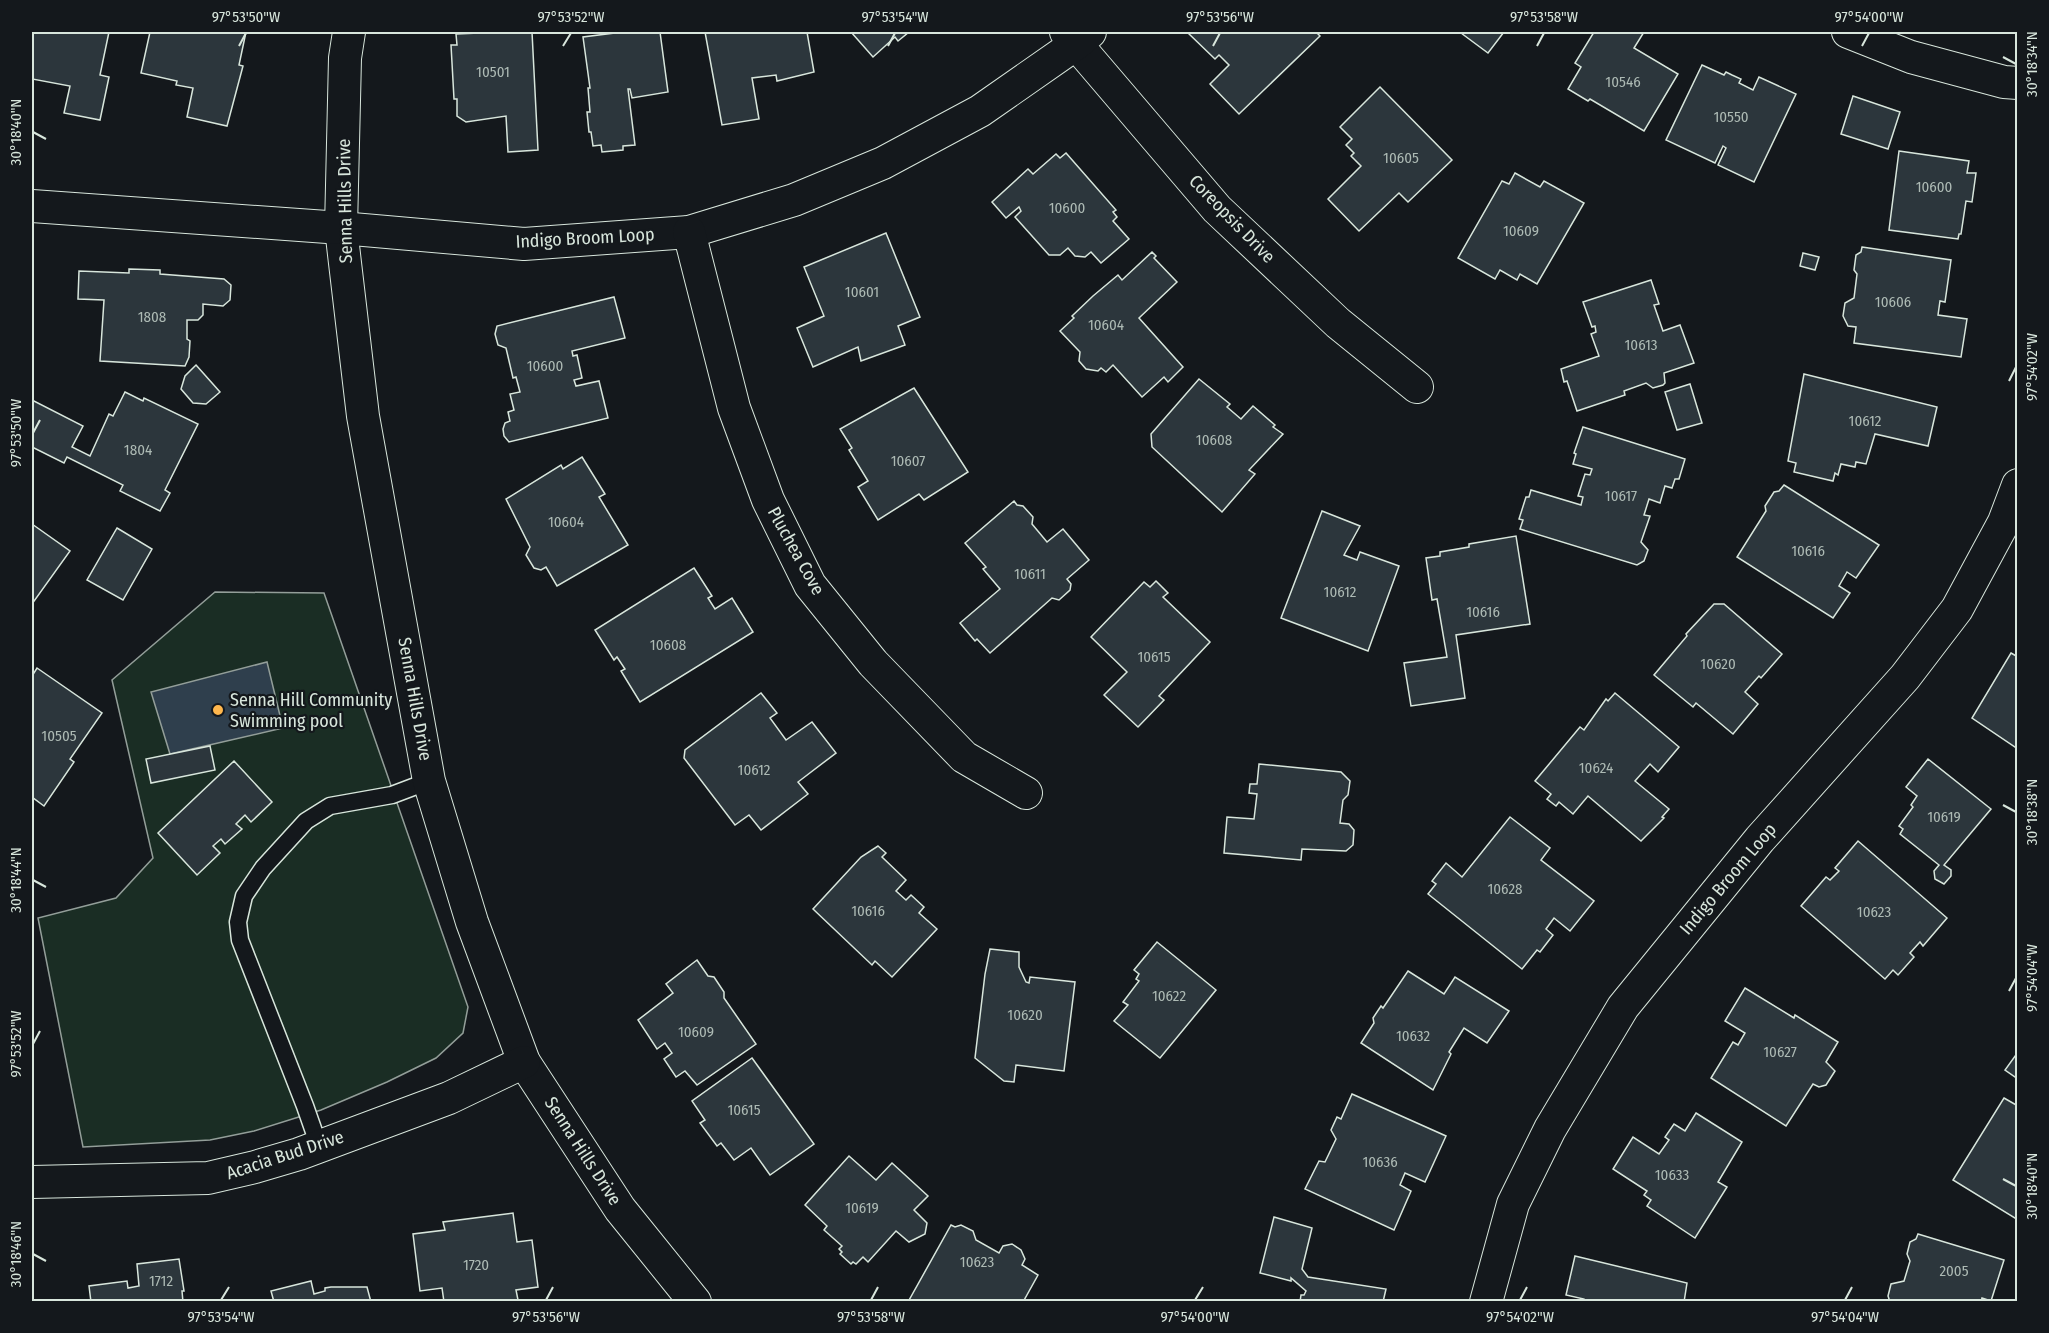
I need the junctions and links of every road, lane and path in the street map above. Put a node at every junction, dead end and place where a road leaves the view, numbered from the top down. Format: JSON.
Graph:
{"nodes":[{"id":1,"x":349,"y":32,"type":"edge"},
{"id":2,"x":1848,"y":32,"type":"edge"},
{"id":3,"x":1077,"y":36,"type":"edge"},
{"id":4,"x":2018,"y":83,"type":"edge"},
{"id":5,"x":32,"y":206,"type":"edge"},
{"id":6,"x":341,"y":228,"type":"junction"},
{"id":7,"x":689,"y":232,"type":"junction"},
{"id":8,"x":1417,"y":387,"type":"dead end"},
{"id":9,"x":2018,"y":485,"type":"edge"},
{"id":10,"x":429,"y":781,"type":"junction"},
{"id":11,"x":1026,"y":793,"type":"dead end"},
{"id":12,"x":524,"y":1062,"type":"junction"},
{"id":13,"x":319,"y":1146,"type":"junction"},
{"id":14,"x":32,"y":1182,"type":"edge"},
{"id":15,"x":695,"y":1302,"type":"edge"},
{"id":16,"x":1486,"y":1302,"type":"edge"}],
"edges":[{"from":1,"to":6,"type":"street","name":"Senna Hills Drive"},
{"from":2,"to":4,"type":"street"},
{"from":3,"to":7,"type":"street","name":"Indigo Broom Loop"},
{"from":3,"to":8,"type":"street","name":"Coreopsis Drive"},
{"from":5,"to":6,"type":"street","name":"Indigo Broom Loop"},
{"from":6,"to":7,"type":"street","name":"Indigo Broom Loop"},
{"from":6,"to":10,"type":"street","name":"Senna Hills Drive"},
{"from":7,"to":11,"type":"street","name":"Pluchea Cove"},
{"from":9,"to":16,"type":"street","name":"Indigo Broom Loop"},
{"from":10,"to":12,"type":"street","name":"Senna Hills Drive"},
{"from":10,"to":13,"type":"lane"},
{"from":12,"to":13,"type":"street","name":"Acacia Bud Drive"},
{"from":12,"to":15,"type":"street","name":"Senna Hills Drive"},
{"from":13,"to":14,"type":"street","name":"Acacia Bud Drive"}]}
